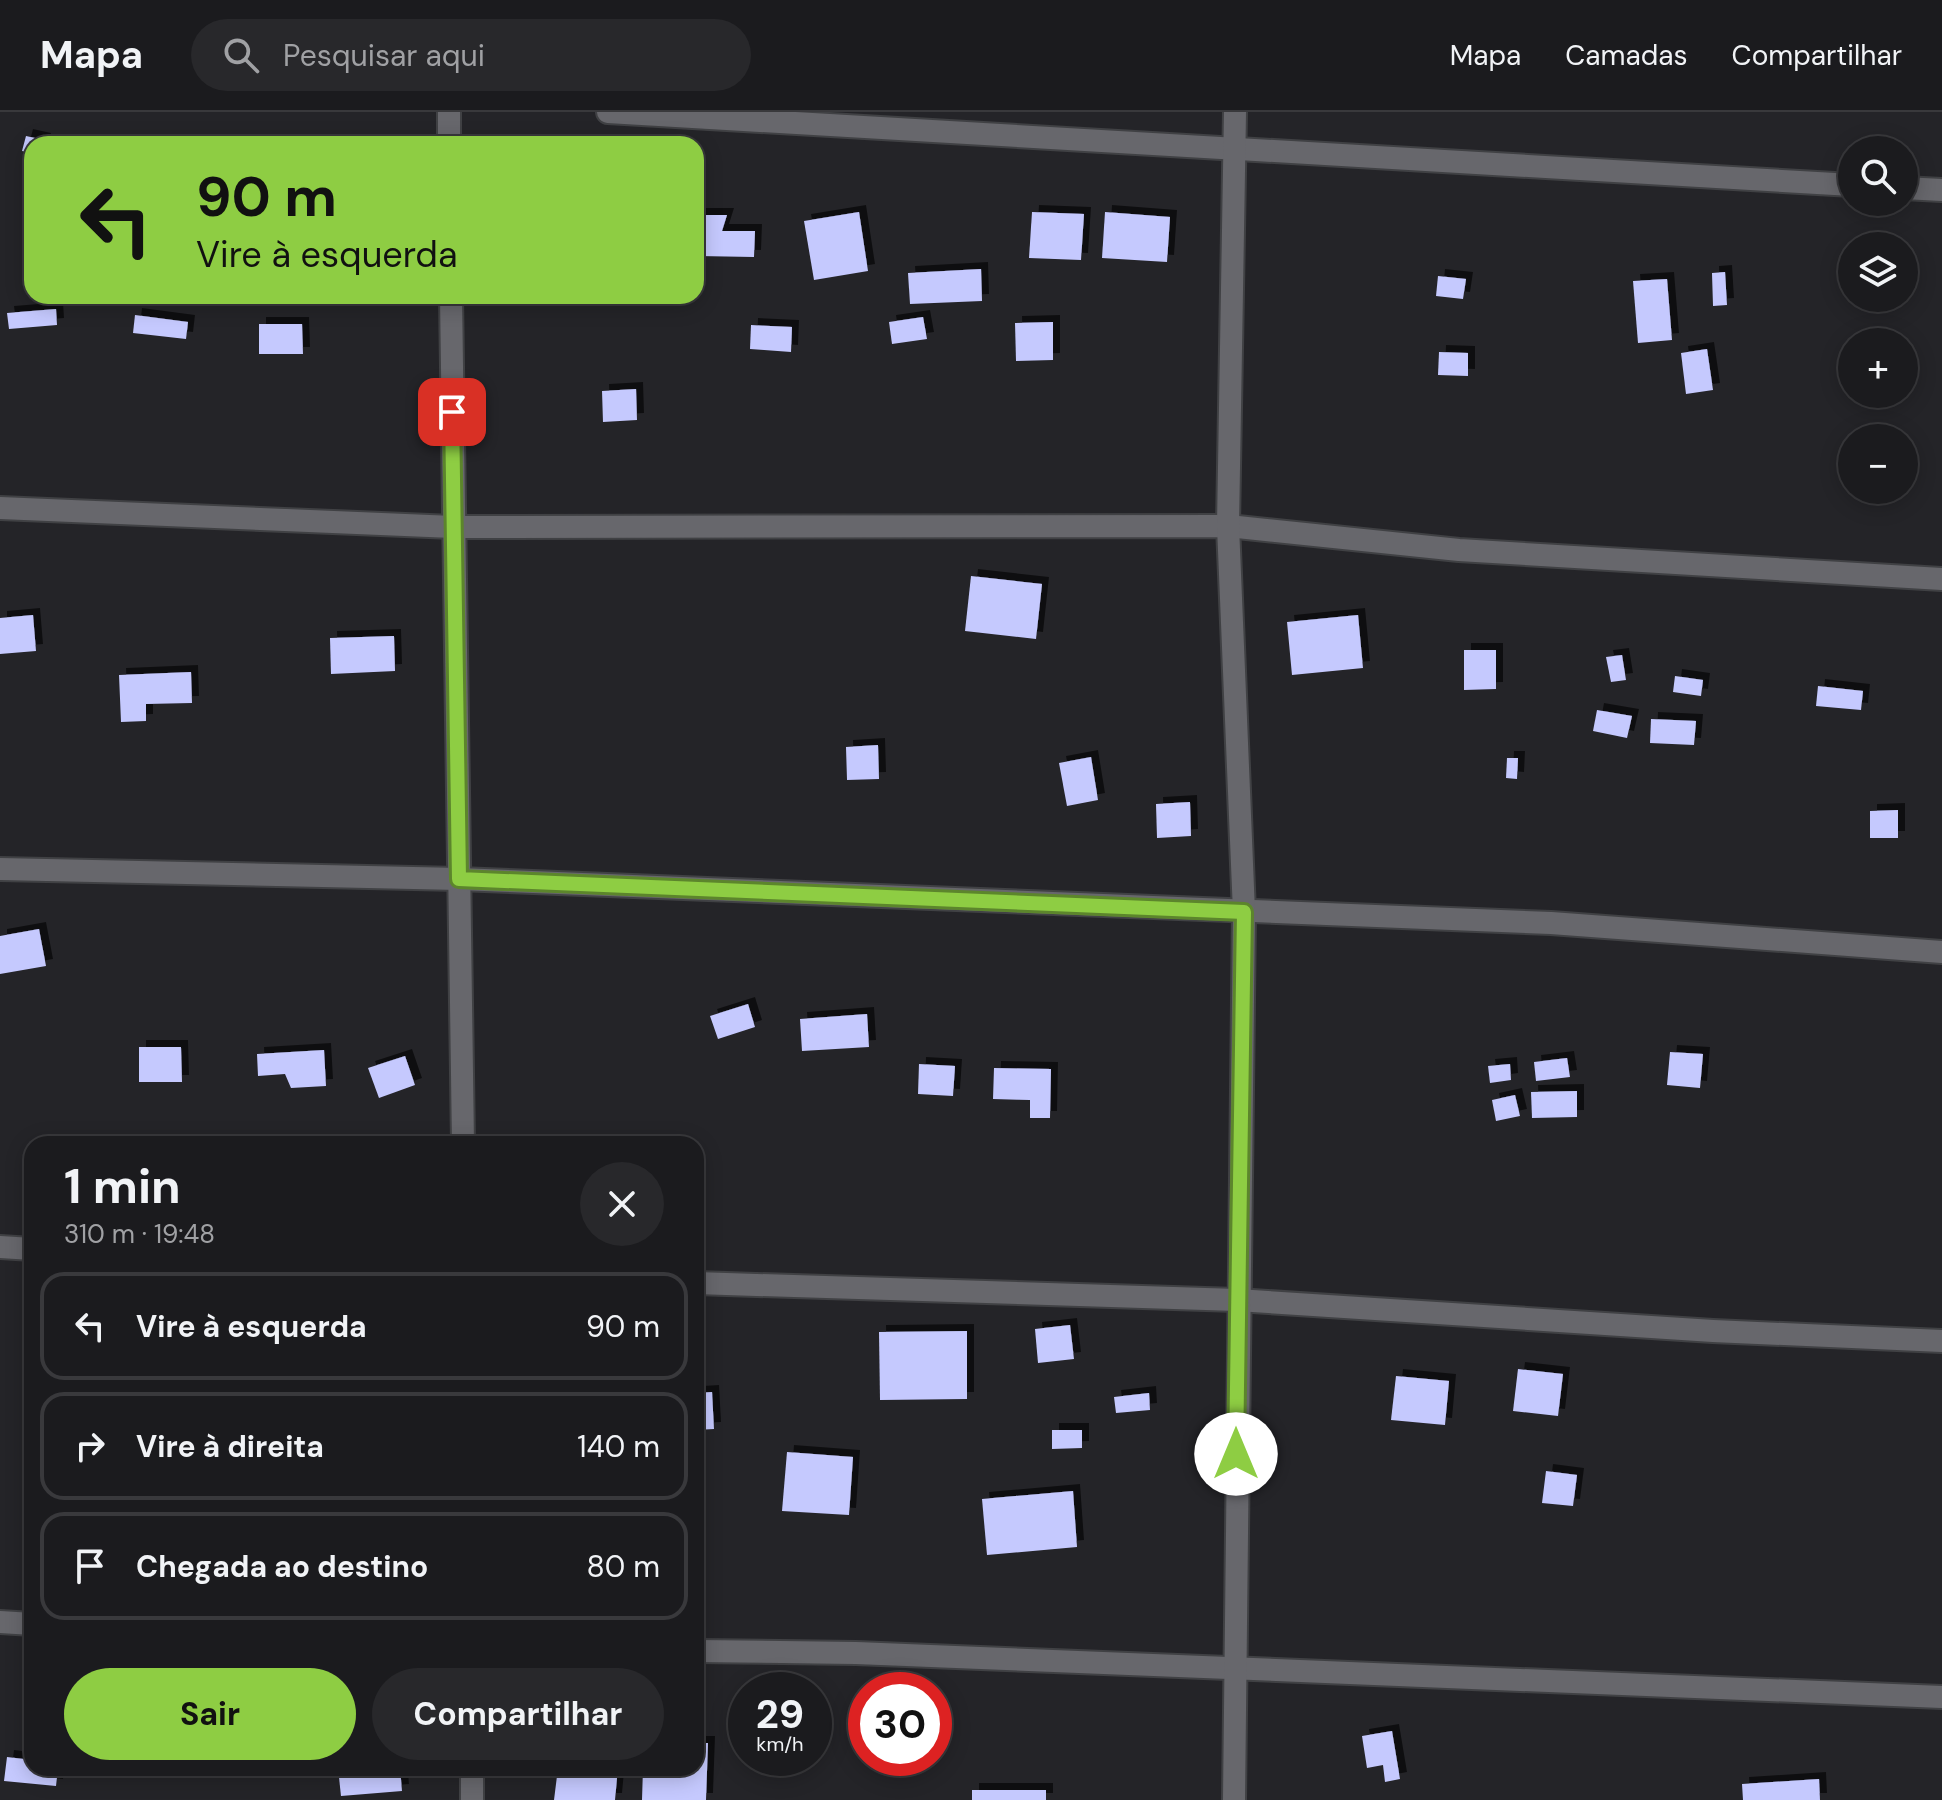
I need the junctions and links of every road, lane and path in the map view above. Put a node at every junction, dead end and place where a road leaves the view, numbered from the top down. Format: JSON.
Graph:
{"nodes":[{"id":1,"x":449,"y":112,"type":"edge"},
{"id":2,"x":608,"y":112,"type":"edge"},
{"id":3,"x":1235,"y":112,"type":"edge"},
{"id":4,"x":449,"y":136,"type":"edge"},
{"id":5,"x":1234,"y":151,"type":"junction"},
{"id":6,"x":1838,"y":184,"type":"edge"},
{"id":7,"x":1918,"y":189,"type":"edge"},
{"id":8,"x":1942,"y":190,"type":"edge"},
{"id":9,"x":451,"y":304,"type":"edge"},
{"id":10,"x":0,"y":508,"type":"edge"},
{"id":11,"x":1228,"y":526,"type":"junction"},
{"id":12,"x":453,"y":527,"type":"junction"},
{"id":13,"x":1942,"y":579,"type":"edge"},
{"id":14,"x":0,"y":869,"type":"edge"},
{"id":15,"x":459,"y":879,"type":"junction"},
{"id":16,"x":1244,"y":912,"type":"junction"},
{"id":17,"x":1942,"y":952,"type":"edge"},
{"id":18,"x":463,"y":1136,"type":"edge"},
{"id":19,"x":0,"y":1247,"type":"edge"},
{"id":20,"x":24,"y":1248,"type":"edge"},
{"id":21,"x":704,"y":1283,"type":"edge"},
{"id":22,"x":1237,"y":1300,"type":"junction"},
{"id":23,"x":1942,"y":1341,"type":"edge"},
{"id":24,"x":0,"y":1622,"type":"edge"},
{"id":25,"x":24,"y":1624,"type":"edge"},
{"id":26,"x":704,"y":1651,"type":"edge"},
{"id":27,"x":1234,"y":1669,"type":"junction"},
{"id":28,"x":1942,"y":1697,"type":"edge"},
{"id":29,"x":472,"y":1776,"type":"edge"},
{"id":30,"x":472,"y":1800,"type":"edge"},
{"id":31,"x":1234,"y":1800,"type":"edge"}],
"edges":[{"from":1,"to":4,"type":"street"},
{"from":2,"to":5,"type":"street"},
{"from":3,"to":5,"type":"street"},
{"from":5,"to":6,"type":"street"},
{"from":5,"to":11,"type":"street"},
{"from":7,"to":8,"type":"street"},
{"from":9,"to":12,"type":"street"},
{"from":10,"to":12,"type":"street"},
{"from":11,"to":12,"type":"street"},
{"from":11,"to":13,"type":"street"},
{"from":11,"to":16,"type":"street"},
{"from":12,"to":15,"type":"street"},
{"from":14,"to":15,"type":"street"},
{"from":15,"to":16,"type":"street"},
{"from":15,"to":18,"type":"street"},
{"from":16,"to":17,"type":"street"},
{"from":16,"to":22,"type":"street"},
{"from":19,"to":20,"type":"street"},
{"from":21,"to":22,"type":"street"},
{"from":22,"to":23,"type":"street"},
{"from":22,"to":27,"type":"street"},
{"from":24,"to":25,"type":"street"},
{"from":26,"to":27,"type":"street"},
{"from":27,"to":28,"type":"street"},
{"from":27,"to":31,"type":"street"},
{"from":29,"to":30,"type":"street"}]}
